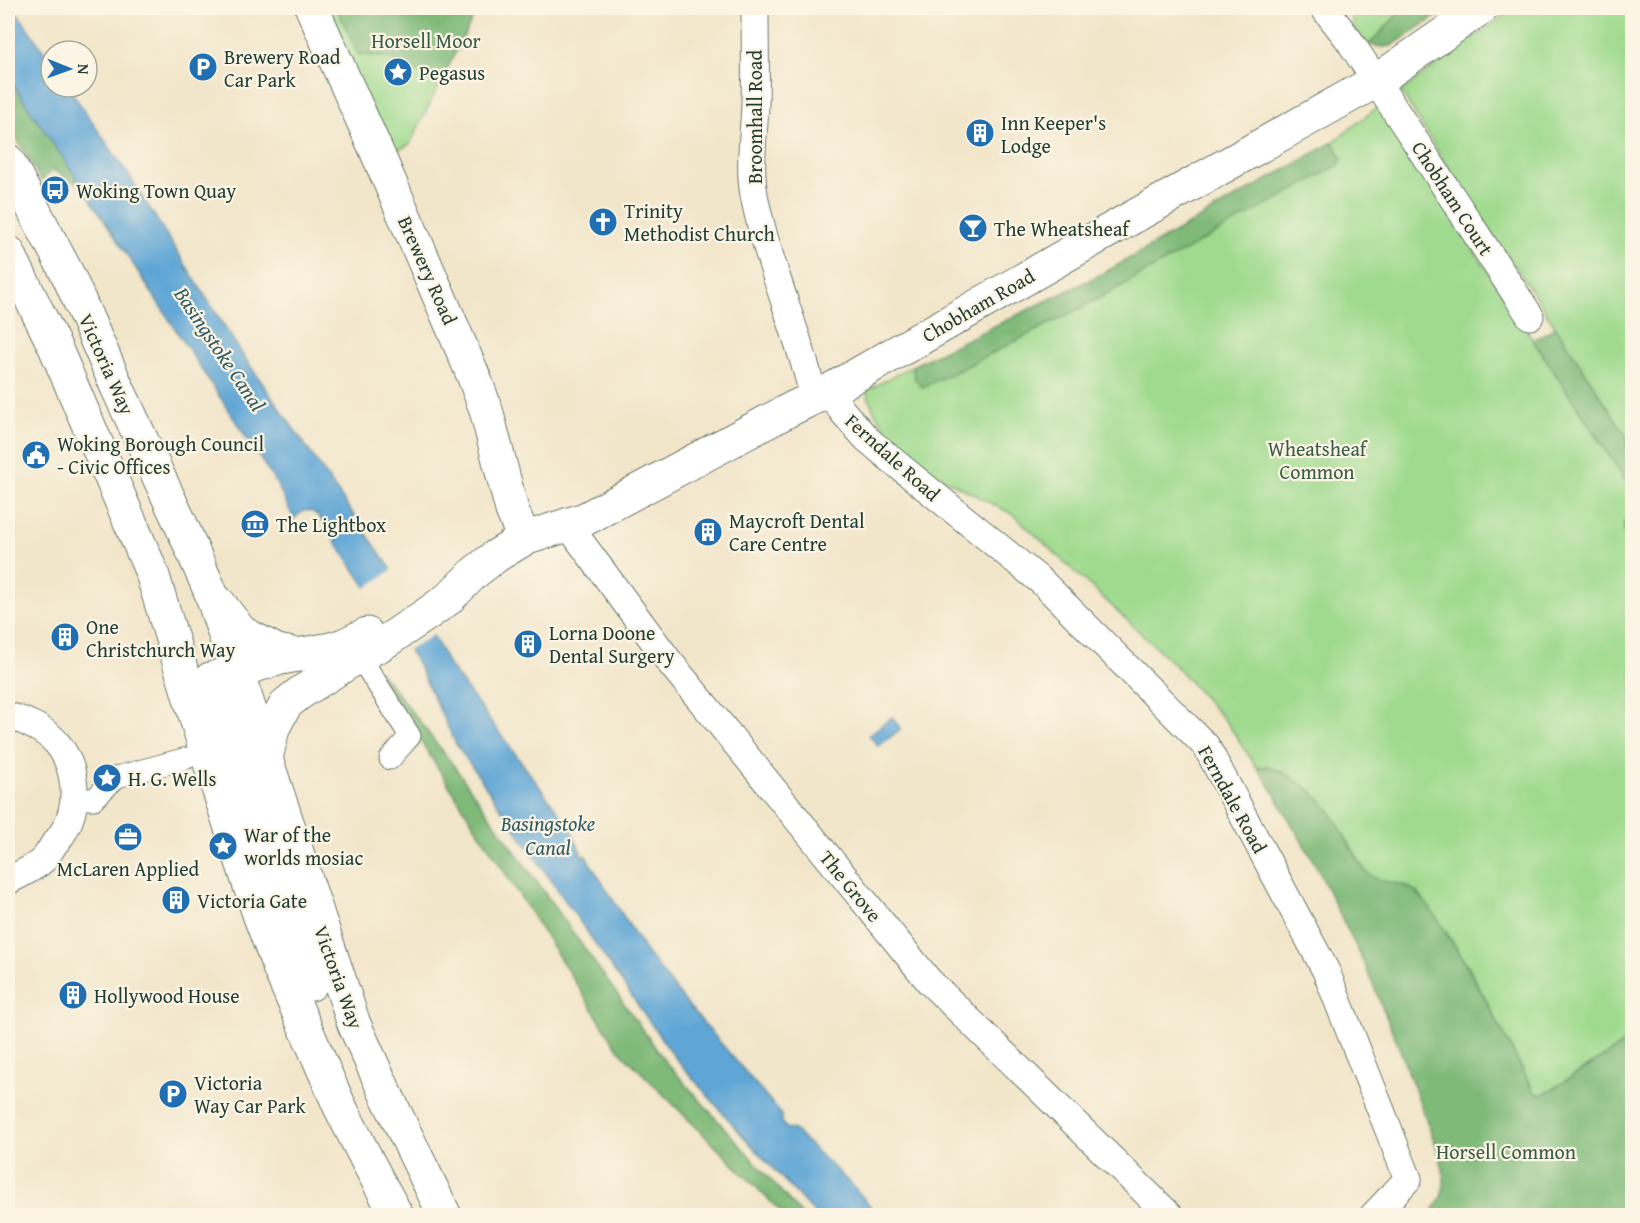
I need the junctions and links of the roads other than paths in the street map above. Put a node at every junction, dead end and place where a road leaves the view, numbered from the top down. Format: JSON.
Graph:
{"nodes":[{"id":1,"x":312,"y":8,"type":"edge"},
{"id":2,"x":755,"y":8,"type":"edge"},
{"id":3,"x":1324,"y":8,"type":"edge"},
{"id":4,"x":1481,"y":8,"type":"edge"},
{"id":5,"x":1376,"y":81,"type":"junction"},
{"id":6,"x":8,"y":161,"type":"edge"},
{"id":7,"x":8,"y":252,"type":"edge"},
{"id":8,"x":1530,"y":316,"type":"dead end"},
{"id":9,"x":823,"y":394,"type":"junction"},
{"id":10,"x":568,"y":525,"type":"junction"},
{"id":11,"x":524,"y":539,"type":"junction"},
{"id":12,"x":211,"y":593,"type":"junction"},
{"id":13,"x":371,"y":649,"type":"junction"},
{"id":14,"x":297,"y":655,"type":"junction"},
{"id":15,"x":223,"y":693,"type":"junction"},
{"id":16,"x":8,"y":716,"type":"edge"},
{"id":17,"x":188,"y":758,"type":"dead end"},
{"id":18,"x":266,"y":759,"type":"junction"},
{"id":19,"x":390,"y":759,"type":"dead end"},
{"id":20,"x":74,"y":799,"type":"junction"},
{"id":21,"x":8,"y":881,"type":"edge"},
{"id":22,"x":397,"y":1215,"type":"edge"},
{"id":23,"x":445,"y":1215,"type":"edge"},
{"id":24,"x":1170,"y":1215,"type":"edge"},
{"id":25,"x":1373,"y":1215,"type":"edge"}],
"edges":[{"from":1,"to":11,"type":"main road","name":"Brewery Road"},
{"from":2,"to":9,"type":"street","name":"Broomhall Road"},
{"from":3,"to":5,"type":"street","name":"Chobham Court"},
{"from":4,"to":5,"type":"main road","name":"Chobham Road"},
{"from":5,"to":8,"type":"street","name":"Chobham Court"},
{"from":5,"to":9,"type":"main road","name":"Chobham Road"},
{"from":6,"to":12,"type":"main road","name":"Victoria Way"},
{"from":7,"to":15,"type":"main road","name":"Victoria Way"},
{"from":9,"to":10,"type":"main road","name":"Chobham Road"},
{"from":9,"to":25,"type":"street","name":"Ferndale Road"},
{"from":10,"to":11,"type":"main road","name":"Chobham Road"},
{"from":10,"to":24,"type":"street","name":"The Grove"},
{"from":11,"to":13,"type":"main road","name":"Chobham Road"},
{"from":12,"to":14,"type":"main road","name":"Chobham Road"},
{"from":12,"to":15,"type":"main road","name":"Victoria Way"},
{"from":13,"to":14,"type":"main road","name":"Chobham Road"},
{"from":13,"to":15,"type":"main road","name":"Chobham Road"},
{"from":13,"to":18,"type":"main road","name":"Chobham Road"},
{"from":13,"to":19,"type":"street"},
{"from":14,"to":15,"type":"main road","name":"Chobham Road"},
{"from":15,"to":18,"type":"main road","name":"Victoria Way"},
{"from":15,"to":22,"type":"main road","name":"Victoria Way"},
{"from":16,"to":20,"type":"street"},
{"from":17,"to":20,"type":"street"},
{"from":18,"to":23,"type":"main road","name":"Victoria Way"},
{"from":20,"to":21,"type":"street"}]}
